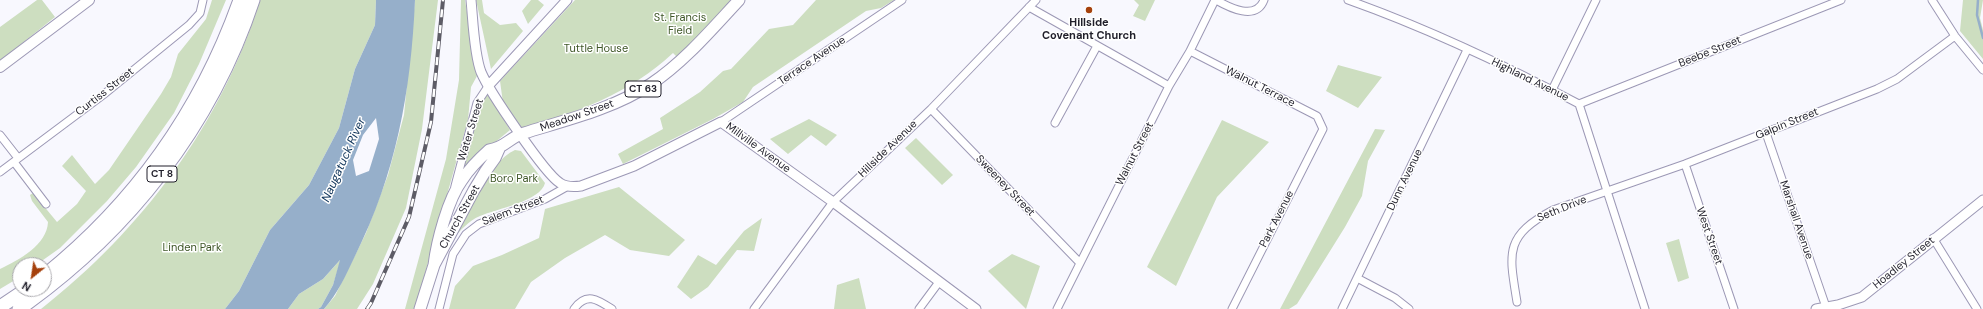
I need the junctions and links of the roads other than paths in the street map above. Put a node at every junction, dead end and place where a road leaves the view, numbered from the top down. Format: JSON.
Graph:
{"nodes":[{"id":1,"x":89,"y":0,"type":"edge"},
{"id":2,"x":240,"y":0,"type":"edge"},
{"id":3,"x":253,"y":0,"type":"edge"},
{"id":4,"x":471,"y":0,"type":"edge"},
{"id":5,"x":567,"y":0,"type":"edge"},
{"id":6,"x":738,"y":0,"type":"edge"},
{"id":7,"x":902,"y":0,"type":"edge"},
{"id":8,"x":1036,"y":0,"type":"edge"},
{"id":9,"x":1216,"y":0,"type":"edge"},
{"id":10,"x":1264,"y":0,"type":"edge"},
{"id":11,"x":1348,"y":0,"type":"edge"},
{"id":12,"x":1596,"y":0,"type":"edge"},
{"id":13,"x":1841,"y":0,"type":"edge"},
{"id":14,"x":1932,"y":0,"type":"edge"},
{"id":15,"x":203,"y":3,"type":"edge"},
{"id":16,"x":1029,"y":7,"type":"junction"},
{"id":17,"x":1955,"y":36,"type":"junction"},
{"id":18,"x":1097,"y":46,"type":"junction"},
{"id":19,"x":1467,"y":50,"type":"junction"},
{"id":20,"x":1190,"y":51,"type":"junction"},
{"id":21,"x":0,"y":67,"type":"edge"},
{"id":22,"x":1983,"y":70,"type":"edge"},
{"id":23,"x":489,"y":85,"type":"junction"},
{"id":24,"x":1169,"y":86,"type":"junction"},
{"id":25,"x":1552,"y":90,"type":"junction"},
{"id":26,"x":1579,"y":104,"type":"junction"},
{"id":27,"x":931,"y":109,"type":"junction"},
{"id":28,"x":721,"y":122,"type":"junction"},
{"id":29,"x":1054,"y":124,"type":"dead end"},
{"id":30,"x":1323,"y":129,"type":"joint"},
{"id":31,"x":1766,"y":133,"type":"junction"},
{"id":32,"x":521,"y":134,"type":"junction"},
{"id":33,"x":0,"y":135,"type":"edge"},
{"id":34,"x":499,"y":149,"type":"junction"},
{"id":35,"x":16,"y":160,"type":"junction"},
{"id":36,"x":1685,"y":164,"type":"junction"},
{"id":37,"x":0,"y":172,"type":"edge"},
{"id":38,"x":568,"y":186,"type":"junction"},
{"id":39,"x":1608,"y":192,"type":"junction"},
{"id":40,"x":454,"y":193,"type":"junction"},
{"id":41,"x":1983,"y":200,"type":"edge"},
{"id":42,"x":833,"y":202,"type":"junction"},
{"id":43,"x":46,"y":204,"type":"dead end"},
{"id":44,"x":1933,"y":238,"type":"junction"},
{"id":45,"x":1080,"y":263,"type":"junction"},
{"id":46,"x":434,"y":265,"type":"junction"},
{"id":47,"x":52,"y":269,"type":"edge"},
{"id":48,"x":1357,"y":278,"type":"junction"},
{"id":49,"x":939,"y":282,"type":"junction"},
{"id":50,"x":15,"y":297,"type":"edge"},
{"id":51,"x":1517,"y":302,"type":"dead end"},
{"id":52,"x":1826,"y":306,"type":"junction"},
{"id":53,"x":0,"y":307,"type":"edge"},
{"id":54,"x":19,"y":309,"type":"edge"},
{"id":55,"x":420,"y":309,"type":"edge"},
{"id":56,"x":439,"y":309,"type":"edge"},
{"id":57,"x":574,"y":309,"type":"edge"},
{"id":58,"x":612,"y":309,"type":"edge"},
{"id":59,"x":754,"y":309,"type":"edge"},
{"id":60,"x":919,"y":309,"type":"edge"},
{"id":61,"x":976,"y":309,"type":"edge"},
{"id":62,"x":1057,"y":309,"type":"edge"},
{"id":63,"x":1232,"y":309,"type":"edge"},
{"id":64,"x":1342,"y":309,"type":"edge"},
{"id":65,"x":1409,"y":309,"type":"edge"},
{"id":66,"x":1645,"y":309,"type":"edge"},
{"id":67,"x":1734,"y":309,"type":"edge"},
{"id":68,"x":1816,"y":309,"type":"edge"},
{"id":69,"x":1977,"y":309,"type":"edge"}],
"edges":[{"from":1,"to":21,"type":"main road"},
{"from":2,"to":47,"type":"highway","number":"CT 8"},
{"from":3,"to":54,"type":"highway","number":"CT 8"},
{"from":4,"to":23,"type":"street","name":"Water Street"},
{"from":5,"to":23,"type":"street"},
{"from":6,"to":32,"type":"main road","name":"Meadow Street","number":"CT 63"},
{"from":7,"to":28,"type":"street","name":"Terrace Avenue"},
{"from":8,"to":16,"type":"street","name":"Hillside Avenue"},
{"from":9,"to":10,"type":"street"},
{"from":9,"to":20,"type":"street","name":"Walnut Street"},
{"from":11,"to":19,"type":"street","name":"Highland Avenue"},
{"from":12,"to":25,"type":"street"},
{"from":13,"to":26,"type":"street","name":"Beebe Street"},
{"from":14,"to":17,"type":"street"},
{"from":15,"to":35,"type":"street","name":"Curtiss Street"},
{"from":16,"to":18,"type":"street"},
{"from":16,"to":27,"type":"street","name":"Hillside Avenue"},
{"from":17,"to":22,"type":"street"},
{"from":17,"to":31,"type":"street","name":"Galpin Street"},
{"from":18,"to":24,"type":"street"},
{"from":18,"to":29,"type":"street"},
{"from":19,"to":25,"type":"street","name":"Highland Avenue"},
{"from":19,"to":48,"type":"street","name":"Dunn Avenue"},
{"from":20,"to":24,"type":"street","name":"Walnut Street"},
{"from":20,"to":30,"type":"street","name":"Walnut Terrace"},
{"from":23,"to":32,"type":"street"},
{"from":23,"to":40,"type":"street","name":"Water Street"},
{"from":24,"to":45,"type":"street","name":"Walnut Street"},
{"from":25,"to":26,"type":"street","name":"Highland Avenue"},
{"from":26,"to":39,"type":"street","name":"Highland Avenue"},
{"from":27,"to":42,"type":"street","name":"Hillside Avenue"},
{"from":27,"to":45,"type":"street","name":"Sweeney Street"},
{"from":28,"to":38,"type":"street","name":"Millville Avenue"},
{"from":28,"to":42,"type":"street","name":"Millville Avenue"},
{"from":30,"to":63,"type":"street","name":"Park Avenue"},
{"from":31,"to":36,"type":"street","name":"Galpin Street"},
{"from":31,"to":52,"type":"street","name":"Marshall Avenue"},
{"from":32,"to":34,"type":"main road","name":"Church Street","number":"CT 63"},
{"from":32,"to":38,"type":"street"},
{"from":33,"to":35,"type":"street"},
{"from":34,"to":40,"type":"main road","name":"Church Street"},
{"from":34,"to":46,"type":"main road","name":"Church Street","number":"CT 63"},
{"from":35,"to":37,"type":"street","name":"Curtiss Street"},
{"from":35,"to":43,"type":"street"},
{"from":36,"to":39,"type":"street","name":"Galpin Street"},
{"from":36,"to":67,"type":"street","name":"West Street"},
{"from":38,"to":56,"type":"street","name":"Salem Street"},
{"from":39,"to":51,"type":"street","name":"Seth Drive"},
{"from":39,"to":66,"type":"street","name":"Highland Avenue"},
{"from":40,"to":46,"type":"main road","name":"Church Street"},
{"from":41,"to":44,"type":"street","name":"Hoadley Street"},
{"from":42,"to":49,"type":"street","name":"Millville Avenue"},
{"from":42,"to":59,"type":"street","name":"Hillside Avenue"},
{"from":44,"to":52,"type":"street","name":"Hoadley Street"},
{"from":44,"to":69,"type":"street"},
{"from":45,"to":62,"type":"street","name":"Walnut Street"},
{"from":46,"to":55,"type":"main road","name":"Church Street","number":"CT 63"},
{"from":48,"to":64,"type":"street","name":"Dunn Avenue"},
{"from":48,"to":65,"type":"street"},
{"from":49,"to":60,"type":"street"},
{"from":49,"to":61,"type":"street","name":"Millville Avenue"},
{"from":50,"to":53,"type":"highway"},
{"from":52,"to":68,"type":"street","name":"Hoadley Street"},
{"from":57,"to":58,"type":"street"}]}
